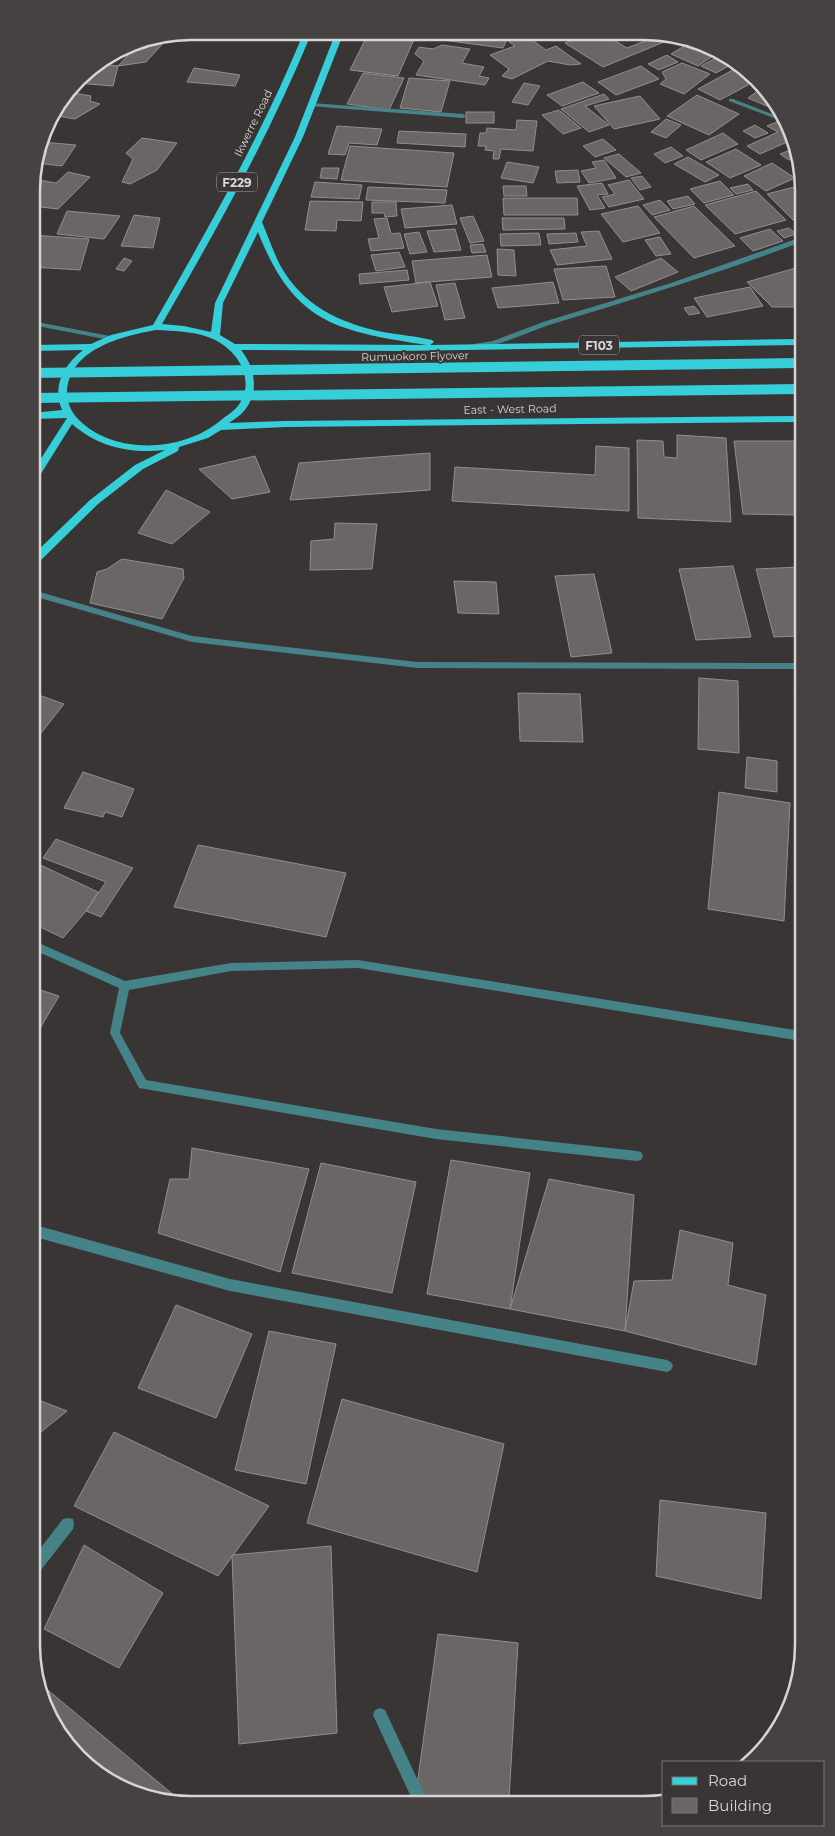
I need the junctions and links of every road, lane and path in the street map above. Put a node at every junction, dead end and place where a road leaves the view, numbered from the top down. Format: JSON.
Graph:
{"nodes":[{"id":1,"x":305,"y":40,"type":"edge"},
{"id":2,"x":337,"y":40,"type":"edge"},
{"id":3,"x":731,"y":100,"type":"dead end"},
{"id":4,"x":311,"y":106,"type":"junction"},
{"id":5,"x":463,"y":116,"type":"dead end"},
{"id":6,"x":776,"y":117,"type":"edge"},
{"id":7,"x":258,"y":222,"type":"junction"},
{"id":8,"x":795,"y":241,"type":"edge"},
{"id":9,"x":40,"y":325,"type":"edge"},
{"id":10,"x":156,"y":327,"type":"junction"},
{"id":11,"x":215,"y":336,"type":"junction"},
{"id":12,"x":110,"y":338,"type":"junction"},
{"id":13,"x":795,"y":342,"type":"edge"},
{"id":14,"x":235,"y":346,"type":"junction"},
{"id":15,"x":92,"y":347,"type":"junction"},
{"id":16,"x":40,"y":348,"type":"edge"},
{"id":17,"x":464,"y":348,"type":"junction"},
{"id":18,"x":795,"y":363,"type":"edge"},
{"id":19,"x":40,"y":374,"type":"edge"},
{"id":20,"x":795,"y":389,"type":"edge"},
{"id":21,"x":40,"y":398,"type":"edge"},
{"id":22,"x":40,"y":416,"type":"edge"},
{"id":23,"x":69,"y":416,"type":"junction"},
{"id":24,"x":795,"y":419,"type":"edge"},
{"id":25,"x":222,"y":427,"type":"junction"},
{"id":26,"x":191,"y":441,"type":"junction"},
{"id":27,"x":40,"y":466,"type":"edge"},
{"id":28,"x":40,"y":554,"type":"edge"},
{"id":29,"x":40,"y":595,"type":"edge"},
{"id":30,"x":795,"y":666,"type":"edge"},
{"id":31,"x":40,"y":947,"type":"edge"},
{"id":32,"x":125,"y":986,"type":"junction"},
{"id":33,"x":795,"y":1035,"type":"edge"},
{"id":34,"x":637,"y":1156,"type":"dead end"},
{"id":35,"x":40,"y":1232,"type":"edge"},
{"id":36,"x":667,"y":1366,"type":"dead end"},
{"id":37,"x":68,"y":1524,"type":"dead end"},
{"id":38,"x":40,"y":1560,"type":"edge"},
{"id":39,"x":380,"y":1714,"type":"dead end"},
{"id":40,"x":418,"y":1796,"type":"edge"}],
"edges":[{"from":1,"to":10,"type":"main road","name":"Ikwerre Road","number":"F229"},
{"from":2,"to":4,"type":"main road","number":"F229"},
{"from":3,"to":6,"type":"street"},
{"from":4,"to":5,"type":"street"},
{"from":4,"to":7,"type":"main road","number":"F229"},
{"from":7,"to":11,"type":"main road","number":"F229"},
{"from":7,"to":17,"type":"main road"},
{"from":8,"to":17,"type":"street"},
{"from":9,"to":12,"type":"street"},
{"from":10,"to":11,"type":"main road"},
{"from":10,"to":12,"type":"main road"},
{"from":11,"to":14,"type":"main road"},
{"from":12,"to":15,"type":"main road"},
{"from":13,"to":17,"type":"main road","number":"F103"},
{"from":14,"to":17,"type":"main road","number":"F103"},
{"from":14,"to":25,"type":"main road"},
{"from":15,"to":16,"type":"main road"},
{"from":15,"to":23,"type":"main road"},
{"from":18,"to":19,"type":"main road","name":"Rumuokoro Flyover","bridge":true},
{"from":20,"to":21,"type":"main road","bridge":true},
{"from":22,"to":23,"type":"main road"},
{"from":23,"to":26,"type":"main road"},
{"from":23,"to":27,"type":"main road"},
{"from":24,"to":25,"type":"main road","name":"East - West Road"},
{"from":25,"to":26,"type":"main road"},
{"from":26,"to":28,"type":"main road"},
{"from":29,"to":30,"type":"street"},
{"from":31,"to":32,"type":"street"},
{"from":32,"to":33,"type":"street"},
{"from":32,"to":34,"type":"street"},
{"from":35,"to":36,"type":"street"},
{"from":37,"to":38,"type":"street"},
{"from":39,"to":40,"type":"street"}]}
